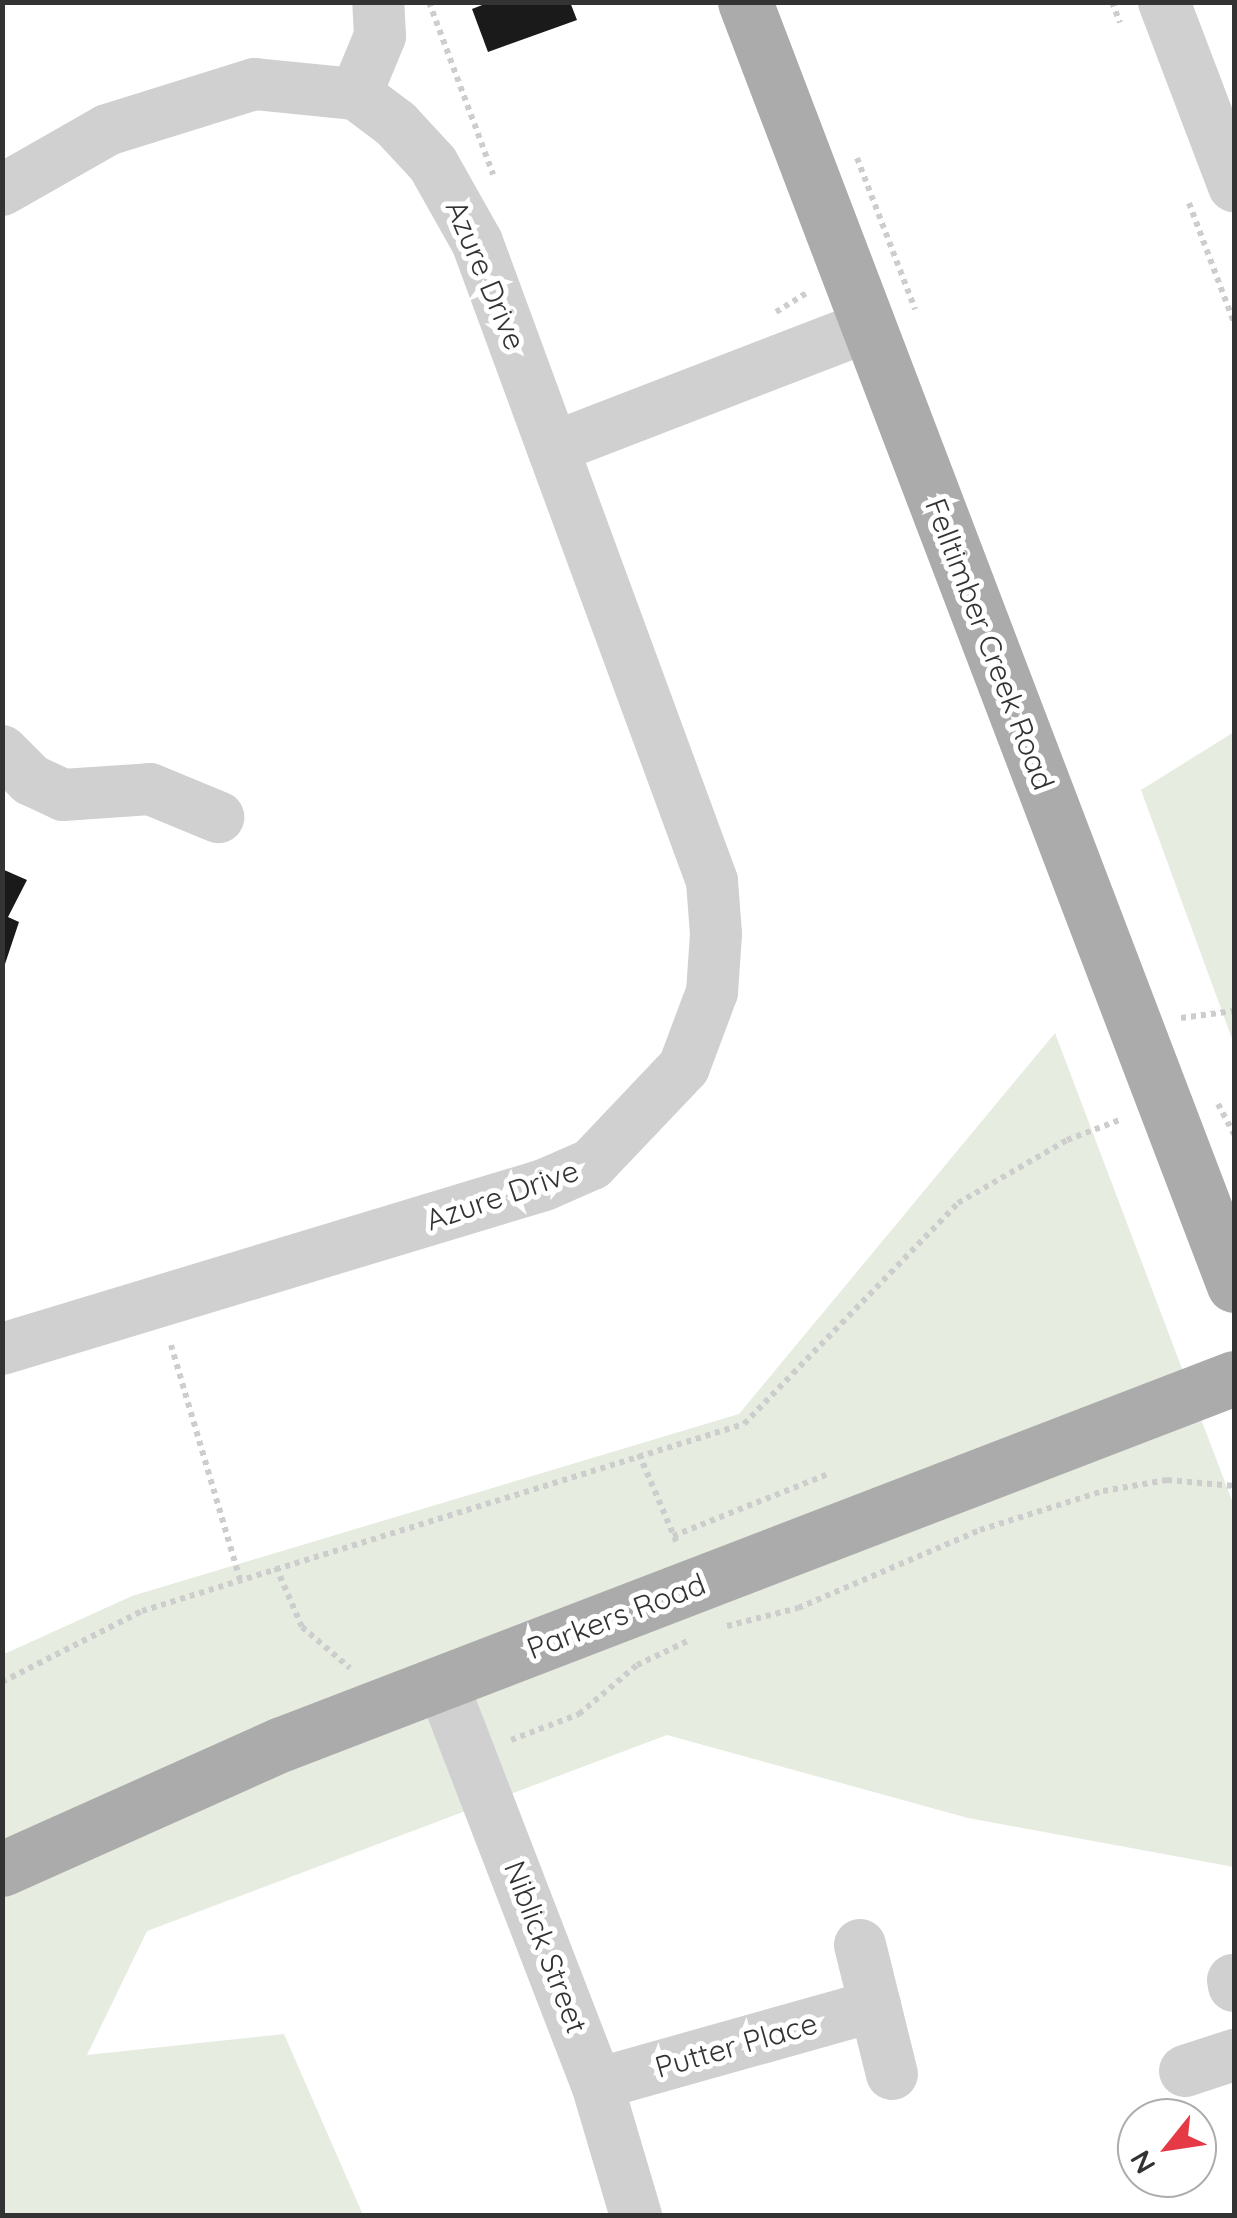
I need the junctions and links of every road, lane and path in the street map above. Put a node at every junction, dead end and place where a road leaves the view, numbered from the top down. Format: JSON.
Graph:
{"nodes":[{"id":1,"x":378,"y":2,"type":"edge"},
{"id":2,"x":429,"y":2,"type":"edge"},
{"id":3,"x":745,"y":2,"type":"edge"},
{"id":4,"x":1164,"y":2,"type":"edge"},
{"id":5,"x":356,"y":94,"type":"junction"},
{"id":6,"x":1234,"y":186,"type":"edge"},
{"id":7,"x":499,"y":189,"type":"dead end"},
{"id":8,"x":2,"y":190,"type":"edge"},
{"id":9,"x":860,"y":303,"type":"junction"},
{"id":10,"x":768,"y":320,"type":"dead end"},
{"id":11,"x":555,"y":448,"type":"junction"},
{"id":12,"x":2,"y":750,"type":"edge"},
{"id":13,"x":218,"y":817,"type":"dead end"},
{"id":14,"x":1234,"y":1011,"type":"edge"},
{"id":15,"x":1178,"y":1019,"type":"dead end"},
{"id":16,"x":1164,"y":1100,"type":"junction"},
{"id":17,"x":1234,"y":1285,"type":"edge"},
{"id":18,"x":170,"y":1299,"type":"junction"},
{"id":19,"x":2,"y":1350,"type":"edge"},
{"id":20,"x":1234,"y":1378,"type":"edge"},
{"id":21,"x":828,"y":1474,"type":"dead end"},
{"id":22,"x":1234,"y":1486,"type":"edge"},
{"id":23,"x":673,"y":1536,"type":"dead end"},
{"id":24,"x":240,"y":1578,"type":"junction"},
{"id":25,"x":716,"y":1629,"type":"dead end"},
{"id":26,"x":2,"y":1682,"type":"edge"},
{"id":27,"x":442,"y":1683,"type":"junction"},
{"id":28,"x":2,"y":1869,"type":"edge"},
{"id":29,"x":860,"y":1944,"type":"dead end"},
{"id":30,"x":875,"y":2006,"type":"junction"},
{"id":31,"x":1234,"y":2054,"type":"edge"},
{"id":32,"x":1185,"y":2071,"type":"dead end"},
{"id":33,"x":892,"y":2074,"type":"dead end"},
{"id":34,"x":597,"y":2084,"type":"junction"},
{"id":35,"x":636,"y":2216,"type":"edge"}],
"edges":[{"from":1,"to":5,"type":"street"},
{"from":2,"to":7,"type":"path"},
{"from":3,"to":9,"type":"main road","name":"Felltimber Creek Road"},
{"from":4,"to":6,"type":"street"},
{"from":5,"to":8,"type":"street"},
{"from":5,"to":11,"type":"street","name":"Azure Drive"},
{"from":9,"to":10,"type":"path"},
{"from":9,"to":11,"type":"street"},
{"from":9,"to":16,"type":"main road","name":"Felltimber Creek Road"},
{"from":11,"to":18,"type":"street","name":"Azure Drive"},
{"from":12,"to":13,"type":"street"},
{"from":14,"to":15,"type":"path"},
{"from":16,"to":17,"type":"main road","name":"Felltimber Creek Road"},
{"from":16,"to":24,"type":"path"},
{"from":18,"to":19,"type":"street","name":"Azure Drive"},
{"from":18,"to":24,"type":"path"},
{"from":20,"to":27,"type":"main road","name":"Parkers Road"},
{"from":21,"to":23,"type":"path"},
{"from":22,"to":25,"type":"path"},
{"from":24,"to":26,"type":"path"},
{"from":27,"to":28,"type":"main road","name":"Parkers Road"},
{"from":27,"to":34,"type":"street","name":"Niblick Street"},
{"from":29,"to":30,"type":"street"},
{"from":30,"to":33,"type":"street"},
{"from":30,"to":34,"type":"street","name":"Putter Place"},
{"from":31,"to":32,"type":"street"},
{"from":34,"to":35,"type":"street","name":"Niblick Street"}]}
